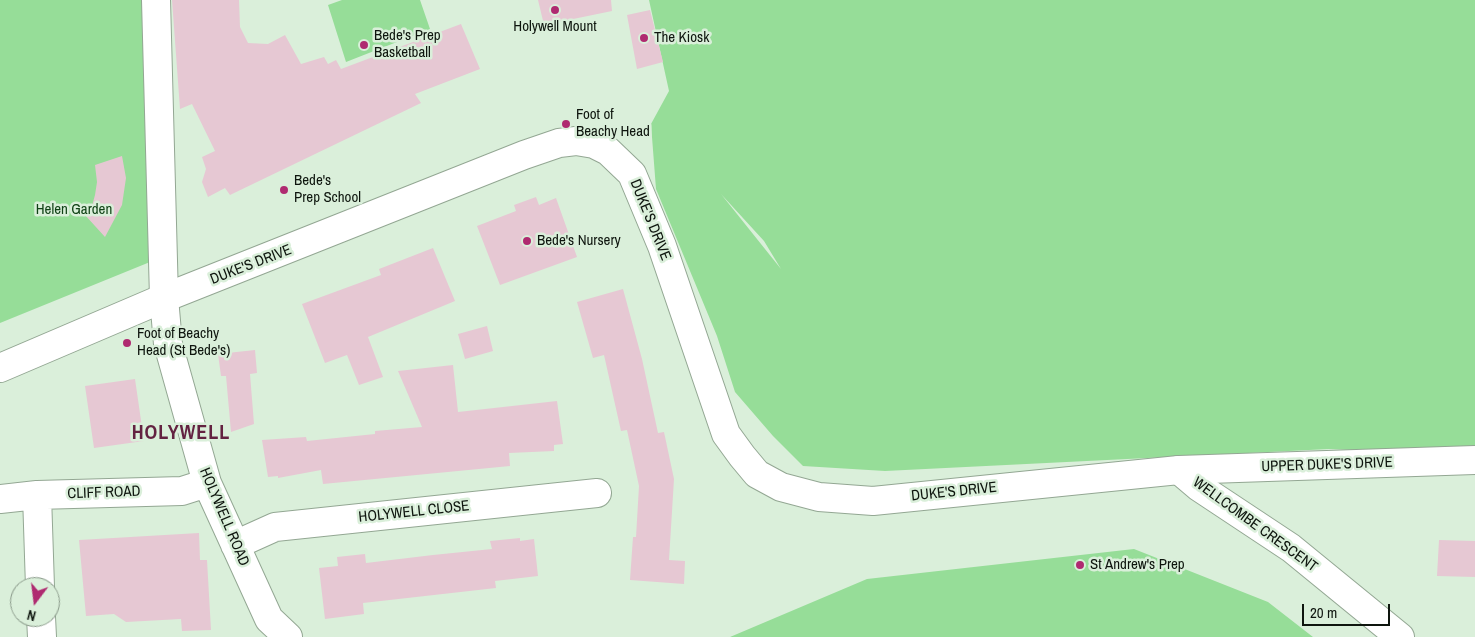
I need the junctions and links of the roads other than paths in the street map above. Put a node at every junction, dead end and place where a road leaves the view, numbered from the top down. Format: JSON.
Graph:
{"nodes":[{"id":1,"x":156,"y":0,"type":"edge"},
{"id":2,"x":164,"y":298,"type":"junction"},
{"id":3,"x":0,"y":368,"type":"edge"},
{"id":4,"x":1475,"y":460,"type":"edge"},
{"id":5,"x":1179,"y":470,"type":"junction"},
{"id":6,"x":207,"y":483,"type":"junction"},
{"id":7,"x":597,"y":493,"type":"dead end"},
{"id":8,"x":37,"y":495,"type":"junction"},
{"id":9,"x":0,"y":499,"type":"edge"},
{"id":10,"x":235,"y":545,"type":"junction"},
{"id":11,"x":40,"y":577,"type":"edge"},
{"id":12,"x":288,"y":637,"type":"edge"},
{"id":13,"x":1400,"y":637,"type":"edge"}],
"edges":[{"from":1,"to":2,"type":"main road","name":"HOLYWELL ROAD"},
{"from":2,"to":3,"type":"main road","name":"DUKE'S DRIVE"},
{"from":2,"to":5,"type":"main road","name":"DUKE'S DRIVE"},
{"from":2,"to":6,"type":"main road","name":"HOLYWELL ROAD"},
{"from":4,"to":5,"type":"main road","name":"UPPER DUKE'S DRIVE"},
{"from":5,"to":13,"type":"main road","name":"WELLCOMBE CRESCENT"},
{"from":6,"to":8,"type":"main road","name":"CLIFF ROAD"},
{"from":6,"to":10,"type":"main road","name":"HOLYWELL ROAD"},
{"from":7,"to":10,"type":"main road","name":"HOLYWELL CLOSE"},
{"from":8,"to":9,"type":"main road","name":"CLIFF ROAD"},
{"from":8,"to":11,"type":"main road"},
{"from":10,"to":12,"type":"main road","name":"HOLYWELL ROAD"}]}
